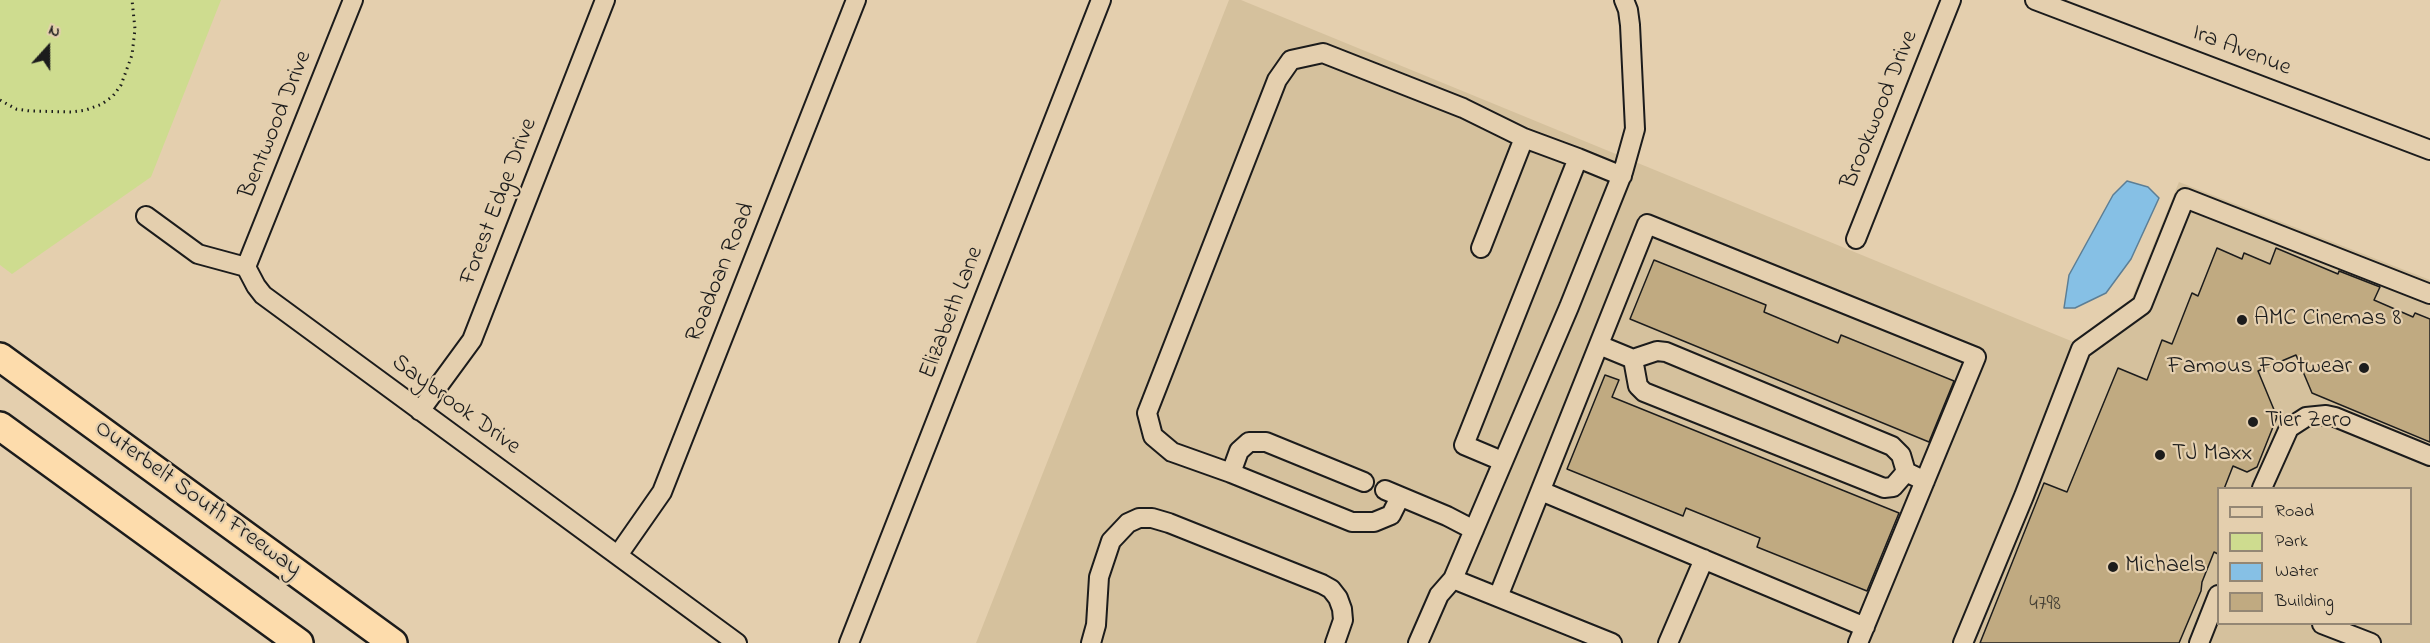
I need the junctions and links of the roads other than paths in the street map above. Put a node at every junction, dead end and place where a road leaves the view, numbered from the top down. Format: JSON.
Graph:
{"nodes":[{"id":1,"x":353,"y":0,"type":"edge"},
{"id":2,"x":605,"y":0,"type":"edge"},
{"id":3,"x":856,"y":0,"type":"edge"},
{"id":4,"x":1101,"y":0,"type":"edge"},
{"id":5,"x":1624,"y":0,"type":"edge"},
{"id":6,"x":1951,"y":0,"type":"edge"},
{"id":7,"x":2035,"y":0,"type":"edge"},
{"id":8,"x":1524,"y":138,"type":"junction"},
{"id":9,"x":2430,"y":150,"type":"edge"},
{"id":10,"x":1578,"y":158,"type":"junction"},
{"id":11,"x":1622,"y":176,"type":"junction"},
{"id":12,"x":146,"y":216,"type":"dead end"},
{"id":13,"x":1856,"y":238,"type":"dead end"},
{"id":14,"x":1481,"y":248,"type":"dead end"},
{"id":15,"x":246,"y":267,"type":"junction"},
{"id":16,"x":2430,"y":294,"type":"edge"},
{"id":17,"x":1599,"y":345,"type":"junction"},
{"id":18,"x":0,"y":357,"type":"edge"},
{"id":19,"x":1633,"y":359,"type":"junction"},
{"id":20,"x":420,"y":411,"type":"junction"},
{"id":21,"x":0,"y":426,"type":"edge"},
{"id":22,"x":2430,"y":456,"type":"edge"},
{"id":23,"x":1502,"y":461,"type":"junction"},
{"id":24,"x":1906,"y":472,"type":"junction"},
{"id":25,"x":1231,"y":474,"type":"junction"},
{"id":26,"x":1926,"y":481,"type":"junction"},
{"id":27,"x":1365,"y":482,"type":"dead end"},
{"id":28,"x":2263,"y":487,"type":"edge"},
{"id":29,"x":1541,"y":491,"type":"junction"},
{"id":30,"x":1474,"y":530,"type":"junction"},
{"id":31,"x":618,"y":555,"type":"junction"},
{"id":32,"x":1704,"y":559,"type":"junction"},
{"id":33,"x":1453,"y":579,"type":"junction"},
{"id":34,"x":1498,"y":597,"type":"junction"},
{"id":35,"x":2217,"y":598,"type":"edge"},
{"id":36,"x":2325,"y":625,"type":"edge"},
{"id":37,"x":1861,"y":635,"type":"edge"},
{"id":38,"x":299,"y":643,"type":"edge"},
{"id":39,"x":393,"y":643,"type":"edge"},
{"id":40,"x":737,"y":643,"type":"edge"},
{"id":41,"x":849,"y":643,"type":"edge"},
{"id":42,"x":1091,"y":643,"type":"edge"},
{"id":43,"x":1335,"y":643,"type":"edge"},
{"id":44,"x":1418,"y":643,"type":"edge"},
{"id":45,"x":1612,"y":643,"type":"edge"},
{"id":46,"x":1668,"y":643,"type":"edge"},
{"id":47,"x":1963,"y":643,"type":"edge"},
{"id":48,"x":2199,"y":643,"type":"edge"},
{"id":49,"x":2370,"y":643,"type":"edge"}],
"edges":[{"from":1,"to":15,"type":"street","name":"Bentwood Drive"},
{"from":2,"to":20,"type":"street","name":"Forest Edge Drive"},
{"from":3,"to":31,"type":"street","name":"Roadoan Road"},
{"from":4,"to":41,"type":"street","name":"Elizabeth Lane"},
{"from":5,"to":11,"type":"street"},
{"from":6,"to":13,"type":"street","name":"Brookwood Drive"},
{"from":7,"to":9,"type":"street","name":"Ira Avenue"},
{"from":8,"to":10,"type":"street"},
{"from":8,"to":14,"type":"street"},
{"from":8,"to":25,"type":"street"},
{"from":10,"to":11,"type":"street"},
{"from":10,"to":23,"type":"street"},
{"from":11,"to":23,"type":"street"},
{"from":12,"to":15,"type":"street"},
{"from":15,"to":20,"type":"street","name":"Saybrook Drive"},
{"from":16,"to":47,"type":"street"},
{"from":17,"to":19,"type":"street"},
{"from":17,"to":26,"type":"street"},
{"from":17,"to":29,"type":"street"},
{"from":18,"to":39,"type":"highway","name":"Outerbelt South Freeway"},
{"from":19,"to":24,"type":"street"},
{"from":19,"to":24,"type":"street"},
{"from":20,"to":31,"type":"street","name":"Saybrook Drive"},
{"from":21,"to":38,"type":"highway"},
{"from":22,"to":28,"type":"street"},
{"from":23,"to":30,"type":"street"},
{"from":24,"to":26,"type":"street"},
{"from":25,"to":27,"type":"street"},
{"from":25,"to":30,"type":"street"},
{"from":26,"to":37,"type":"street"},
{"from":29,"to":32,"type":"street"},
{"from":29,"to":34,"type":"street"},
{"from":30,"to":33,"type":"street"},
{"from":31,"to":40,"type":"street","name":"Saybrook Drive"},
{"from":32,"to":37,"type":"street"},
{"from":32,"to":46,"type":"street"},
{"from":33,"to":34,"type":"street"},
{"from":33,"to":44,"type":"street"},
{"from":34,"to":45,"type":"street"},
{"from":35,"to":48,"type":"street"},
{"from":36,"to":49,"type":"street"},
{"from":42,"to":43,"type":"street"}]}
